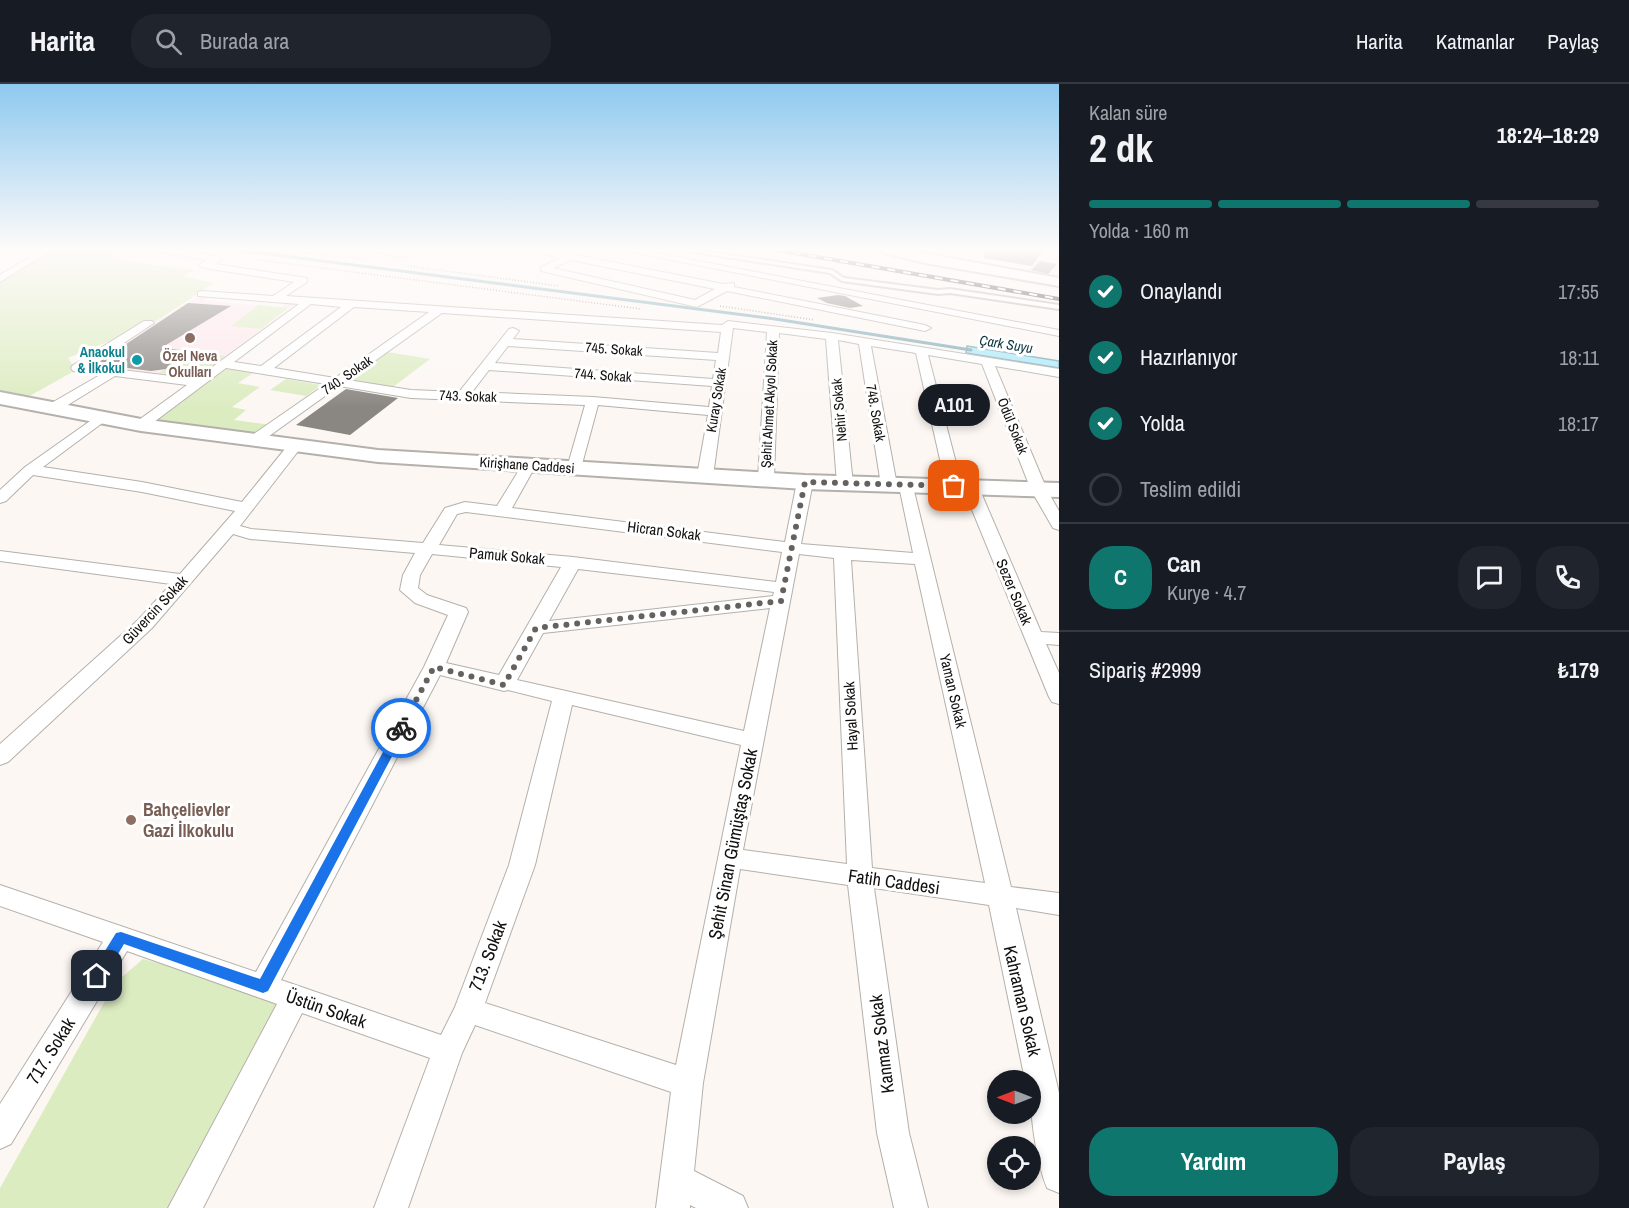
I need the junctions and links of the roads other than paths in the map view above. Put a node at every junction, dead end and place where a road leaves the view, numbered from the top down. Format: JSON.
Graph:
{"nodes":[{"id":1,"x":307,"y":302,"type":"edge"},
{"id":2,"x":341,"y":302,"type":"edge"},
{"id":3,"x":899,"y":302,"type":"edge"},
{"id":4,"x":1028,"y":302,"type":"edge"},
{"id":5,"x":353,"y":303,"type":"junction"},
{"id":6,"x":802,"y":303,"type":"joint"},
{"id":7,"x":1059,"y":307,"type":"edge"},
{"id":8,"x":441,"y":309,"type":"junction"},
{"id":9,"x":526,"y":315,"type":"junction"},
{"id":10,"x":148,"y":323,"type":"dead end"},
{"id":11,"x":774,"y":323,"type":"junction"},
{"id":12,"x":728,"y":326,"type":"junction"},
{"id":13,"x":925,"y":328,"type":"dead end"},
{"id":14,"x":1059,"y":333,"type":"edge"},
{"id":15,"x":832,"y":336,"type":"junction"},
{"id":16,"x":864,"y":341,"type":"junction"},
{"id":17,"x":505,"y":342,"type":"junction"},
{"id":18,"x":921,"y":350,"type":"junction"},
{"id":19,"x":723,"y":357,"type":"junction"},
{"id":20,"x":987,"y":362,"type":"junction"},
{"id":21,"x":224,"y":364,"type":"junction"},
{"id":22,"x":486,"y":366,"type":"junction"},
{"id":23,"x":264,"y":370,"type":"junction"},
{"id":24,"x":113,"y":372,"type":"junction"},
{"id":25,"x":1058,"y":374,"type":"edge"},
{"id":26,"x":199,"y":383,"type":"junction"},
{"id":27,"x":336,"y":383,"type":"junction"},
{"id":28,"x":719,"y":383,"type":"junction"},
{"id":29,"x":463,"y":396,"type":"junction"},
{"id":30,"x":3,"y":401,"type":"edge"},
{"id":31,"x":593,"y":401,"type":"junction"},
{"id":32,"x":53,"y":408,"type":"junction"},
{"id":33,"x":714,"y":411,"type":"junction"},
{"id":34,"x":100,"y":418,"type":"junction"},
{"id":35,"x":141,"y":425,"type":"junction"},
{"id":36,"x":252,"y":441,"type":"junction"},
{"id":37,"x":294,"y":447,"type":"junction"},
{"id":38,"x":529,"y":465,"type":"junction"},
{"id":39,"x":574,"y":468,"type":"junction"},
{"id":40,"x":30,"y":470,"type":"junction"},
{"id":41,"x":705,"y":476,"type":"junction"},
{"id":42,"x":766,"y":478,"type":"junction"},
{"id":43,"x":805,"y":482,"type":"junction"},
{"id":44,"x":845,"y":484,"type":"junction"},
{"id":45,"x":898,"y":485,"type":"junction"},
{"id":46,"x":962,"y":487,"type":"junction"},
{"id":47,"x":1049,"y":490,"type":"edge"},
{"id":48,"x":0,"y":498,"type":"edge"},
{"id":49,"x":246,"y":508,"type":"junction"},
{"id":50,"x":502,"y":511,"type":"junction"},
{"id":51,"x":1059,"y":525,"type":"edge"},
{"id":52,"x":230,"y":528,"type":"junction"},
{"id":53,"x":792,"y":546,"type":"junction"},
{"id":54,"x":426,"y":548,"type":"junction"},
{"id":55,"x":842,"y":554,"type":"junction"},
{"id":56,"x":0,"y":556,"type":"edge"},
{"id":57,"x":922,"y":559,"type":"junction"},
{"id":58,"x":573,"y":562,"type":"junction"},
{"id":59,"x":184,"y":580,"type":"junction"},
{"id":60,"x":782,"y":595,"type":"junction"},
{"id":61,"x":536,"y":628,"type":"junction"},
{"id":62,"x":1033,"y":637,"type":"junction"},
{"id":63,"x":1059,"y":639,"type":"edge"},
{"id":64,"x":434,"y":667,"type":"junction"},
{"id":65,"x":504,"y":685,"type":"junction"},
{"id":66,"x":1059,"y":697,"type":"edge"},
{"id":67,"x":563,"y":698,"type":"junction"},
{"id":68,"x":753,"y":740,"type":"junction"},
{"id":69,"x":0,"y":757,"type":"edge"},
{"id":70,"x":729,"y":858,"type":"junction"},
{"id":71,"x":860,"y":878,"type":"junction"},
{"id":72,"x":0,"y":895,"type":"edge"},
{"id":73,"x":999,"y":896,"type":"junction"},
{"id":74,"x":1059,"y":904,"type":"edge"},
{"id":75,"x":121,"y":937,"type":"junction"},
{"id":76,"x":263,"y":987,"type":"junction"},
{"id":77,"x":295,"y":998,"type":"junction"},
{"id":78,"x":468,"y":1010,"type":"junction"},
{"id":79,"x":448,"y":1051,"type":"junction"},
{"id":80,"x":688,"y":1083,"type":"junction"},
{"id":81,"x":0,"y":1133,"type":"edge"},
{"id":82,"x":1059,"y":1176,"type":"edge"},
{"id":83,"x":674,"y":1194,"type":"edge"},
{"id":84,"x":185,"y":1208,"type":"edge"},
{"id":85,"x":391,"y":1208,"type":"edge"},
{"id":86,"x":731,"y":1208,"type":"edge"},
{"id":87,"x":911,"y":1208,"type":"edge"}],
"edges":[{"from":1,"to":21,"type":"street"},
{"from":2,"to":5,"type":"street"},
{"from":3,"to":14,"type":"street"},
{"from":4,"to":7,"type":"lane"},
{"from":5,"to":8,"type":"street"},
{"from":5,"to":23,"type":"street"},
{"from":6,"to":11,"type":"street"},
{"from":6,"to":13,"type":"street"},
{"from":8,"to":9,"type":"street"},
{"from":8,"to":27,"type":"street","name":"740. Sokak"},
{"from":9,"to":12,"type":"street"},
{"from":9,"to":17,"type":"street"},
{"from":10,"to":24,"type":"street"},
{"from":11,"to":12,"type":"street"},
{"from":11,"to":15,"type":"street"},
{"from":11,"to":42,"type":"street","name":"Şehit Ahmet Akyol Sokak"},
{"from":12,"to":19,"type":"street","name":"Kuray Sokak"},
{"from":15,"to":16,"type":"street"},
{"from":15,"to":44,"type":"street","name":"Nehir Sokak"},
{"from":16,"to":18,"type":"street"},
{"from":16,"to":45,"type":"street","name":"748. Sokak"},
{"from":17,"to":19,"type":"street","name":"745. Sokak"},
{"from":17,"to":22,"type":"street"},
{"from":18,"to":20,"type":"street"},
{"from":18,"to":46,"type":"street","name":"Sezer Sokak"},
{"from":19,"to":28,"type":"street","name":"Kuray Sokak"},
{"from":20,"to":25,"type":"street"},
{"from":20,"to":47,"type":"street","name":"Ödül Sokak"},
{"from":21,"to":23,"type":"street","name":"743. Sokak"},
{"from":21,"to":26,"type":"street"},
{"from":22,"to":28,"type":"street","name":"744. Sokak"},
{"from":22,"to":29,"type":"street"},
{"from":23,"to":27,"type":"street","name":"743. Sokak"},
{"from":24,"to":26,"type":"street"},
{"from":24,"to":32,"type":"street"},
{"from":26,"to":35,"type":"street"},
{"from":27,"to":29,"type":"street","name":"743. Sokak"},
{"from":27,"to":36,"type":"street","name":"740. Sokak"},
{"from":28,"to":33,"type":"street","name":"Kuray Sokak"},
{"from":29,"to":31,"type":"street","name":"743. Sokak"},
{"from":30,"to":32,"type":"street","name":"Kirişhane Caddesi"},
{"from":31,"to":33,"type":"street","name":"743. Sokak"},
{"from":31,"to":39,"type":"street"},
{"from":32,"to":34,"type":"street","name":"Kirişhane Caddesi"},
{"from":33,"to":41,"type":"street","name":"Kuray Sokak"},
{"from":34,"to":35,"type":"street","name":"Kirişhane Caddesi"},
{"from":34,"to":40,"type":"street"},
{"from":35,"to":36,"type":"street","name":"Kirişhane Caddesi"},
{"from":36,"to":37,"type":"street","name":"Kirişhane Caddesi"},
{"from":37,"to":38,"type":"street","name":"Kirişhane Caddesi"},
{"from":37,"to":49,"type":"street","name":"Güvercin Sokak"},
{"from":38,"to":39,"type":"street","name":"Kirişhane Caddesi"},
{"from":38,"to":50,"type":"street"},
{"from":39,"to":41,"type":"street","name":"Kirişhane Caddesi"},
{"from":40,"to":48,"type":"street"},
{"from":40,"to":49,"type":"street"},
{"from":41,"to":42,"type":"street","name":"Kirişhane Caddesi"},
{"from":42,"to":43,"type":"street","name":"Kirişhane Caddesi"},
{"from":43,"to":44,"type":"street","name":"Kirişhane Caddesi"},
{"from":43,"to":53,"type":"street","name":"Şehit Sinan Gümüştaş Sokak"},
{"from":44,"to":45,"type":"street","name":"Kirişhane Caddesi"},
{"from":45,"to":46,"type":"street","name":"Kirişhane Caddesi"},
{"from":45,"to":57,"type":"street","name":"Yaman Sokak"},
{"from":46,"to":47,"type":"street","name":"Kirişhane Caddesi"},
{"from":46,"to":62,"type":"street","name":"Sezer Sokak"},
{"from":47,"to":51,"type":"street","name":"Ödül Sokak"},
{"from":49,"to":52,"type":"street","name":"Güvercin Sokak"},
{"from":50,"to":53,"type":"street","name":"Hicran Sokak"},
{"from":50,"to":54,"type":"street","name":"Hicran Sokak"},
{"from":52,"to":54,"type":"street","name":"Pamuk Sokak"},
{"from":52,"to":59,"type":"street","name":"Güvercin Sokak"},
{"from":53,"to":55,"type":"street","name":"Hicran Sokak"},
{"from":53,"to":60,"type":"street","name":"Şehit Sinan Gümüştaş Sokak"},
{"from":54,"to":58,"type":"street","name":"Pamuk Sokak"},
{"from":54,"to":64,"type":"street","name":"Hicran Sokak"},
{"from":55,"to":57,"type":"street","name":"Hicran Sokak"},
{"from":55,"to":71,"type":"street","name":"Hayal Sokak"},
{"from":56,"to":59,"type":"street"},
{"from":57,"to":73,"type":"street","name":"Yaman Sokak"},
{"from":58,"to":60,"type":"street","name":"Pamuk Sokak"},
{"from":58,"to":61,"type":"street"},
{"from":59,"to":69,"type":"street","name":"Güvercin Sokak"},
{"from":60,"to":61,"type":"street"},
{"from":60,"to":68,"type":"street","name":"Şehit Sinan Gümüştaş Sokak"},
{"from":61,"to":65,"type":"street"},
{"from":62,"to":63,"type":"street"},
{"from":62,"to":66,"type":"street","name":"Sezer Sokak"},
{"from":64,"to":65,"type":"street"},
{"from":64,"to":76,"type":"street"},
{"from":65,"to":67,"type":"street"},
{"from":67,"to":68,"type":"street"},
{"from":67,"to":78,"type":"street","name":"713. Sokak"},
{"from":68,"to":70,"type":"street","name":"Şehit Sinan Gümüştaş Sokak"},
{"from":70,"to":71,"type":"street","name":"Fatih Caddesi"},
{"from":70,"to":80,"type":"street","name":"Şehit Sinan Gümüştaş Sokak"},
{"from":71,"to":73,"type":"street","name":"Fatih Caddesi"},
{"from":71,"to":87,"type":"street","name":"Kanmaz Sokak"},
{"from":72,"to":75,"type":"street","name":"Üstün Sokak"},
{"from":73,"to":74,"type":"street","name":"Fatih Caddesi"},
{"from":73,"to":82,"type":"street","name":"Kahraman Sokak"},
{"from":75,"to":76,"type":"street","name":"Üstün Sokak"},
{"from":75,"to":81,"type":"street","name":"717. Sokak"},
{"from":76,"to":77,"type":"street","name":"Üstün Sokak"},
{"from":77,"to":79,"type":"street","name":"Üstün Sokak"},
{"from":77,"to":84,"type":"street"},
{"from":78,"to":79,"type":"street","name":"713. Sokak"},
{"from":78,"to":80,"type":"street"},
{"from":79,"to":85,"type":"street","name":"713. Sokak"},
{"from":80,"to":83,"type":"street","name":"Şehit Sinan Gümüştaş Sokak"},
{"from":83,"to":86,"type":"street"}]}
